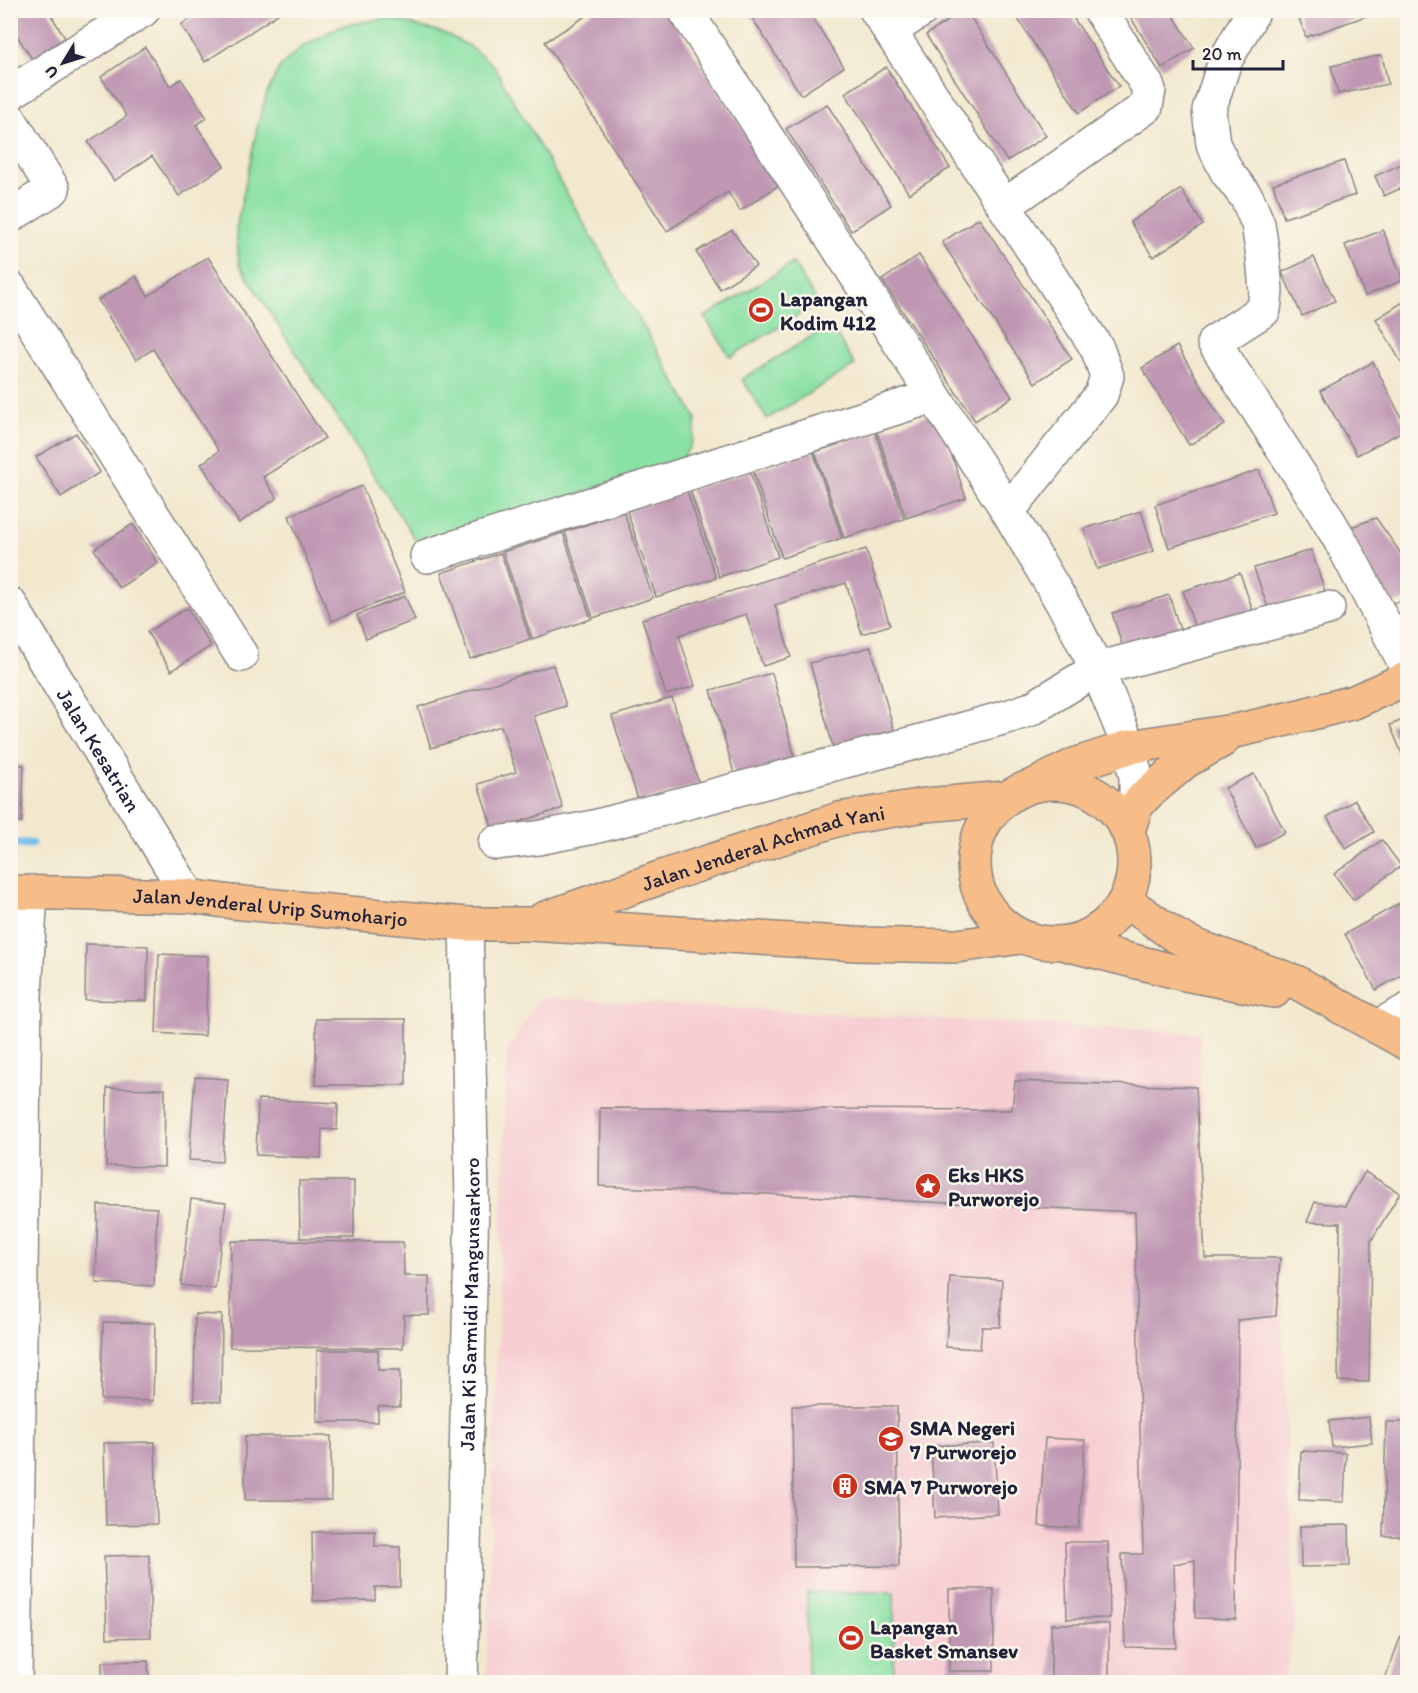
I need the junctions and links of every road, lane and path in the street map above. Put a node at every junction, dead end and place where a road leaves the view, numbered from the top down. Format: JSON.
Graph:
{"nodes":[{"id":1,"x":143,"y":10,"type":"edge"},
{"id":2,"x":685,"y":10,"type":"edge"},
{"id":3,"x":922,"y":10,"type":"edge"},
{"id":4,"x":1100,"y":10,"type":"edge"},
{"id":5,"x":1254,"y":10,"type":"edge"},
{"id":6,"x":883,"y":21,"type":"edge"},
{"id":7,"x":10,"y":93,"type":"edge"},
{"id":8,"x":10,"y":120,"type":"edge"},
{"id":9,"x":1004,"y":206,"type":"junction"},
{"id":10,"x":10,"y":216,"type":"edge"},
{"id":11,"x":10,"y":288,"type":"edge"},
{"id":12,"x":934,"y":396,"type":"junction"},
{"id":13,"x":1008,"y":511,"type":"junction"},
{"id":14,"x":428,"y":556,"type":"dead end"},
{"id":15,"x":10,"y":604,"type":"edge"},
{"id":16,"x":1328,"y":608,"type":"dead end"},
{"id":17,"x":241,"y":655,"type":"dead end"},
{"id":18,"x":1097,"y":669,"type":"junction"},
{"id":19,"x":1407,"y":669,"type":"edge"},
{"id":20,"x":1407,"y":678,"type":"edge"},
{"id":21,"x":1240,"y":730,"type":"junction"},
{"id":22,"x":1129,"y":747,"type":"junction"},
{"id":23,"x":1038,"y":784,"type":"junction"},
{"id":24,"x":1005,"y":798,"type":"junction"},
{"id":25,"x":1132,"y":819,"type":"junction"},
{"id":26,"x":495,"y":843,"type":"dead end"},
{"id":27,"x":21,"y":892,"type":"edge"},
{"id":28,"x":189,"y":896,"type":"junction"},
{"id":29,"x":1126,"y":901,"type":"junction"},
{"id":30,"x":466,"y":924,"type":"junction"},
{"id":31,"x":530,"y":924,"type":"junction"},
{"id":32,"x":1021,"y":937,"type":"junction"},
{"id":33,"x":1066,"y":944,"type":"junction"},
{"id":34,"x":18,"y":996,"type":"edge"},
{"id":35,"x":1334,"y":1003,"type":"junction"},
{"id":36,"x":1407,"y":1010,"type":"edge"},
{"id":37,"x":1377,"y":1027,"type":"junction"},
{"id":38,"x":1407,"y":1044,"type":"edge"},
{"id":39,"x":17,"y":1125,"type":"edge"},
{"id":40,"x":15,"y":1345,"type":"edge"},
{"id":41,"x":15,"y":1683,"type":"edge"},
{"id":42,"x":461,"y":1683,"type":"edge"}],
"edges":[{"from":1,"to":7,"type":"street"},
{"from":2,"to":12,"type":"street"},
{"from":3,"to":6,"type":"street"},
{"from":4,"to":9,"type":"street"},
{"from":5,"to":19,"type":"street"},
{"from":6,"to":9,"type":"street"},
{"from":8,"to":10,"type":"street"},
{"from":9,"to":13,"type":"street"},
{"from":11,"to":17,"type":"street"},
{"from":12,"to":13,"type":"street"},
{"from":12,"to":14,"type":"street"},
{"from":13,"to":18,"type":"street"},
{"from":15,"to":28,"type":"street","name":"Jalan Kesatrian"},
{"from":16,"to":18,"type":"street"},
{"from":18,"to":22,"type":"street"},
{"from":18,"to":26,"type":"street"},
{"from":20,"to":21,"type":"main road"},
{"from":21,"to":22,"type":"main road"},
{"from":21,"to":25,"type":"main road"},
{"from":22,"to":23,"type":"main road"},
{"from":22,"to":25,"type":"street"},
{"from":23,"to":24,"type":"main road"},
{"from":23,"to":25,"type":"main road"},
{"from":24,"to":31,"type":"main road","name":"Jalan Jenderal Achmad Yani"},
{"from":24,"to":32,"type":"main road"},
{"from":25,"to":29,"type":"main road"},
{"from":27,"to":28,"type":"main road","name":"Jalan Jenderal Urip Sumoharjo"},
{"from":27,"to":34,"type":"street"},
{"from":28,"to":30,"type":"main road","name":"Jalan Jenderal Urip Sumoharjo"},
{"from":29,"to":33,"type":"main road"},
{"from":29,"to":35,"type":"main road"},
{"from":30,"to":31,"type":"main road","name":"Jalan Jenderal Urip Sumoharjo"},
{"from":30,"to":42,"type":"street","name":"Jalan Ki Sarmidi Mangunsarkoro"},
{"from":31,"to":32,"type":"main road","name":"Jalan Jenderal Urip Sumoharjo"},
{"from":32,"to":33,"type":"main road"},
{"from":33,"to":35,"type":"main road"},
{"from":34,"to":39,"type":"street"},
{"from":35,"to":37,"type":"main road"},
{"from":36,"to":37,"type":"street"},
{"from":37,"to":38,"type":"main road"},
{"from":39,"to":40,"type":"street"},
{"from":40,"to":41,"type":"street"}]}
